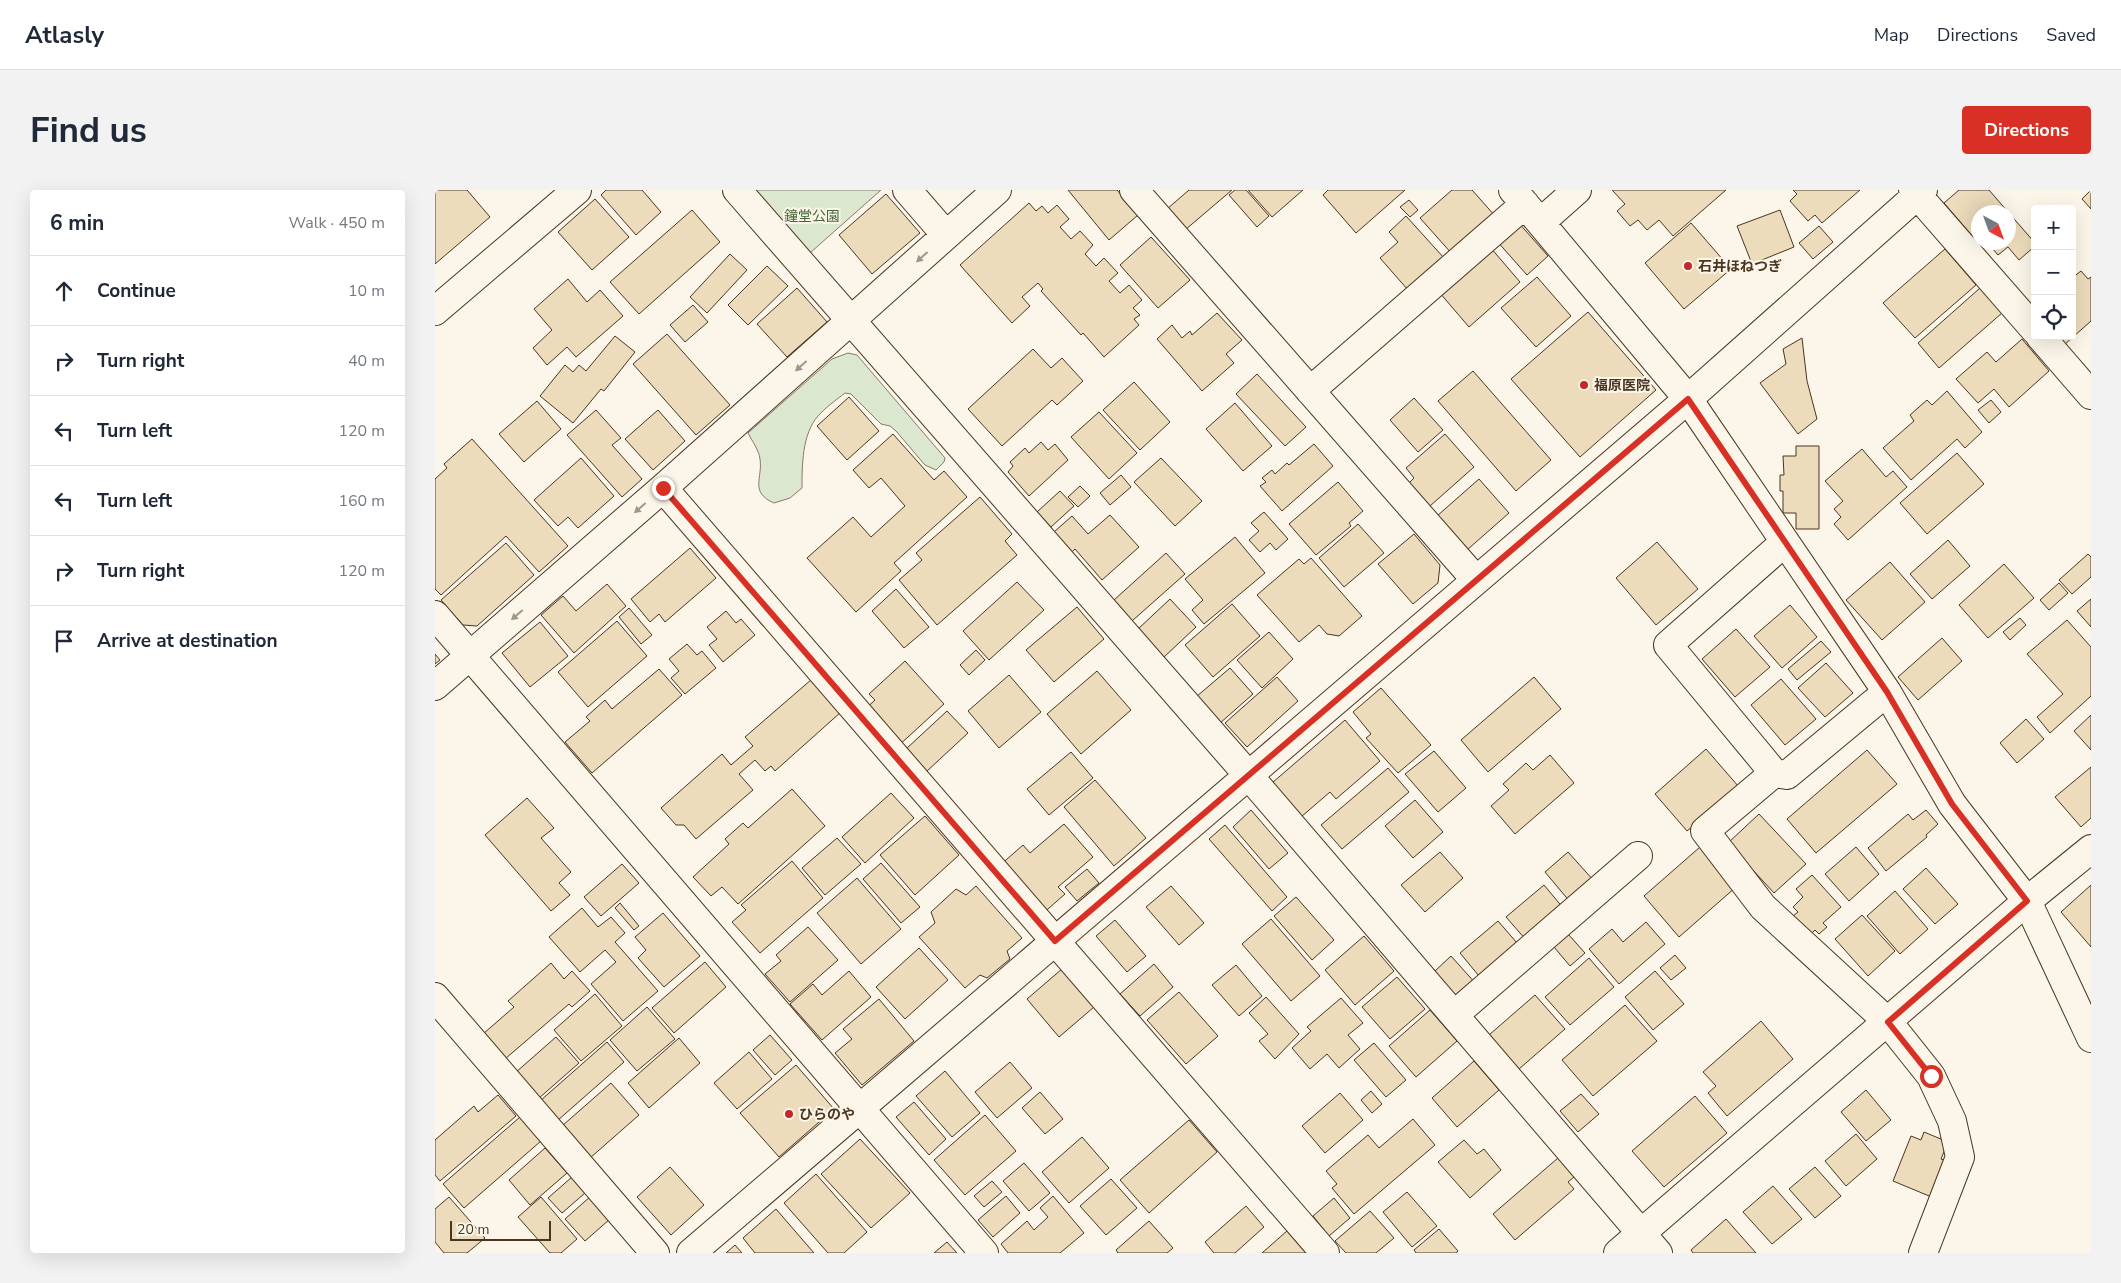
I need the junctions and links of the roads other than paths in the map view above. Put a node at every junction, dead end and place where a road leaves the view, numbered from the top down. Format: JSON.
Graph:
{"nodes":[{"id":1,"x":577,"y":190,"type":"edge"},
{"id":2,"x":737,"y":190,"type":"edge"},
{"id":3,"x":907,"y":190,"type":"edge"},
{"id":4,"x":997,"y":190,"type":"edge"},
{"id":5,"x":1134,"y":190,"type":"edge"},
{"id":6,"x":1577,"y":190,"type":"edge"},
{"id":7,"x":1918,"y":192,"type":"edge"},
{"id":8,"x":1526,"y":205,"type":"edge"},
{"id":9,"x":947,"y":235,"type":"junction"},
{"id":10,"x":435,"y":310,"type":"edge"},
{"id":11,"x":851,"y":322,"type":"junction"},
{"id":12,"x":2031,"y":325,"type":"edge"},
{"id":13,"x":2043,"y":340,"type":"edge"},
{"id":14,"x":1310,"y":391,"type":"junction"},
{"id":15,"x":2091,"y":395,"type":"edge"},
{"id":16,"x":1688,"y":399,"type":"junction"},
{"id":17,"x":663,"y":488,"type":"junction"},
{"id":18,"x":1785,"y":542,"type":"junction"},
{"id":19,"x":1476,"y":580,"type":"junction"},
{"id":20,"x":435,"y":615,"type":"edge"},
{"id":21,"x":471,"y":655,"type":"junction"},
{"id":22,"x":435,"y":686,"type":"edge"},
{"id":23,"x":1887,"y":692,"type":"junction"},
{"id":24,"x":1774,"y":773,"type":"junction"},
{"id":25,"x":1249,"y":776,"type":"junction"},
{"id":26,"x":2091,"y":850,"type":"edge"},
{"id":27,"x":1638,"y":856,"type":"dead end"},
{"id":28,"x":2027,"y":901,"type":"junction"},
{"id":29,"x":1055,"y":941,"type":"junction"},
{"id":30,"x":435,"y":996,"type":"edge"},
{"id":31,"x":1454,"y":1015,"type":"junction"},
{"id":32,"x":1888,"y":1022,"type":"junction"},
{"id":33,"x":2091,"y":1038,"type":"edge"},
{"id":34,"x":859,"y":1109,"type":"junction"},
{"id":35,"x":1650,"y":1243,"type":"edge"},
{"id":36,"x":655,"y":1253,"type":"edge"},
{"id":37,"x":691,"y":1253,"type":"edge"},
{"id":38,"x":984,"y":1253,"type":"edge"},
{"id":39,"x":1325,"y":1253,"type":"edge"},
{"id":40,"x":1618,"y":1253,"type":"edge"},
{"id":41,"x":1923,"y":1253,"type":"edge"}],
"edges":[{"from":1,"to":10,"type":"street"},
{"from":2,"to":11,"type":"street"},
{"from":3,"to":9,"type":"street"},
{"from":4,"to":9,"type":"street"},
{"from":5,"to":14,"type":"street"},
{"from":6,"to":8,"type":"street"},
{"from":7,"to":12,"type":"street"},
{"from":7,"to":16,"type":"street"},
{"from":8,"to":14,"type":"street"},
{"from":8,"to":16,"type":"street"},
{"from":9,"to":11,"type":"street","one_way":true},
{"from":11,"to":17,"type":"street","one_way":true},
{"from":11,"to":25,"type":"street"},
{"from":13,"to":15,"type":"street"},
{"from":14,"to":19,"type":"street"},
{"from":16,"to":18,"type":"street"},
{"from":16,"to":19,"type":"street"},
{"from":17,"to":21,"type":"street","one_way":true},
{"from":17,"to":29,"type":"street"},
{"from":18,"to":23,"type":"street"},
{"from":18,"to":24,"type":"street"},
{"from":19,"to":25,"type":"street"},
{"from":20,"to":21,"type":"street"},
{"from":21,"to":22,"type":"street"},
{"from":21,"to":34,"type":"street"},
{"from":23,"to":24,"type":"street"},
{"from":23,"to":28,"type":"street"},
{"from":24,"to":32,"type":"street"},
{"from":25,"to":29,"type":"street"},
{"from":25,"to":31,"type":"street"},
{"from":26,"to":28,"type":"street"},
{"from":27,"to":31,"type":"street"},
{"from":28,"to":32,"type":"street"},
{"from":28,"to":33,"type":"street"},
{"from":29,"to":34,"type":"street"},
{"from":29,"to":39,"type":"street"},
{"from":30,"to":36,"type":"street"},
{"from":31,"to":35,"type":"street"},
{"from":32,"to":35,"type":"street"},
{"from":32,"to":41,"type":"street"},
{"from":34,"to":37,"type":"street"},
{"from":34,"to":38,"type":"street"},
{"from":35,"to":40,"type":"street"}]}
